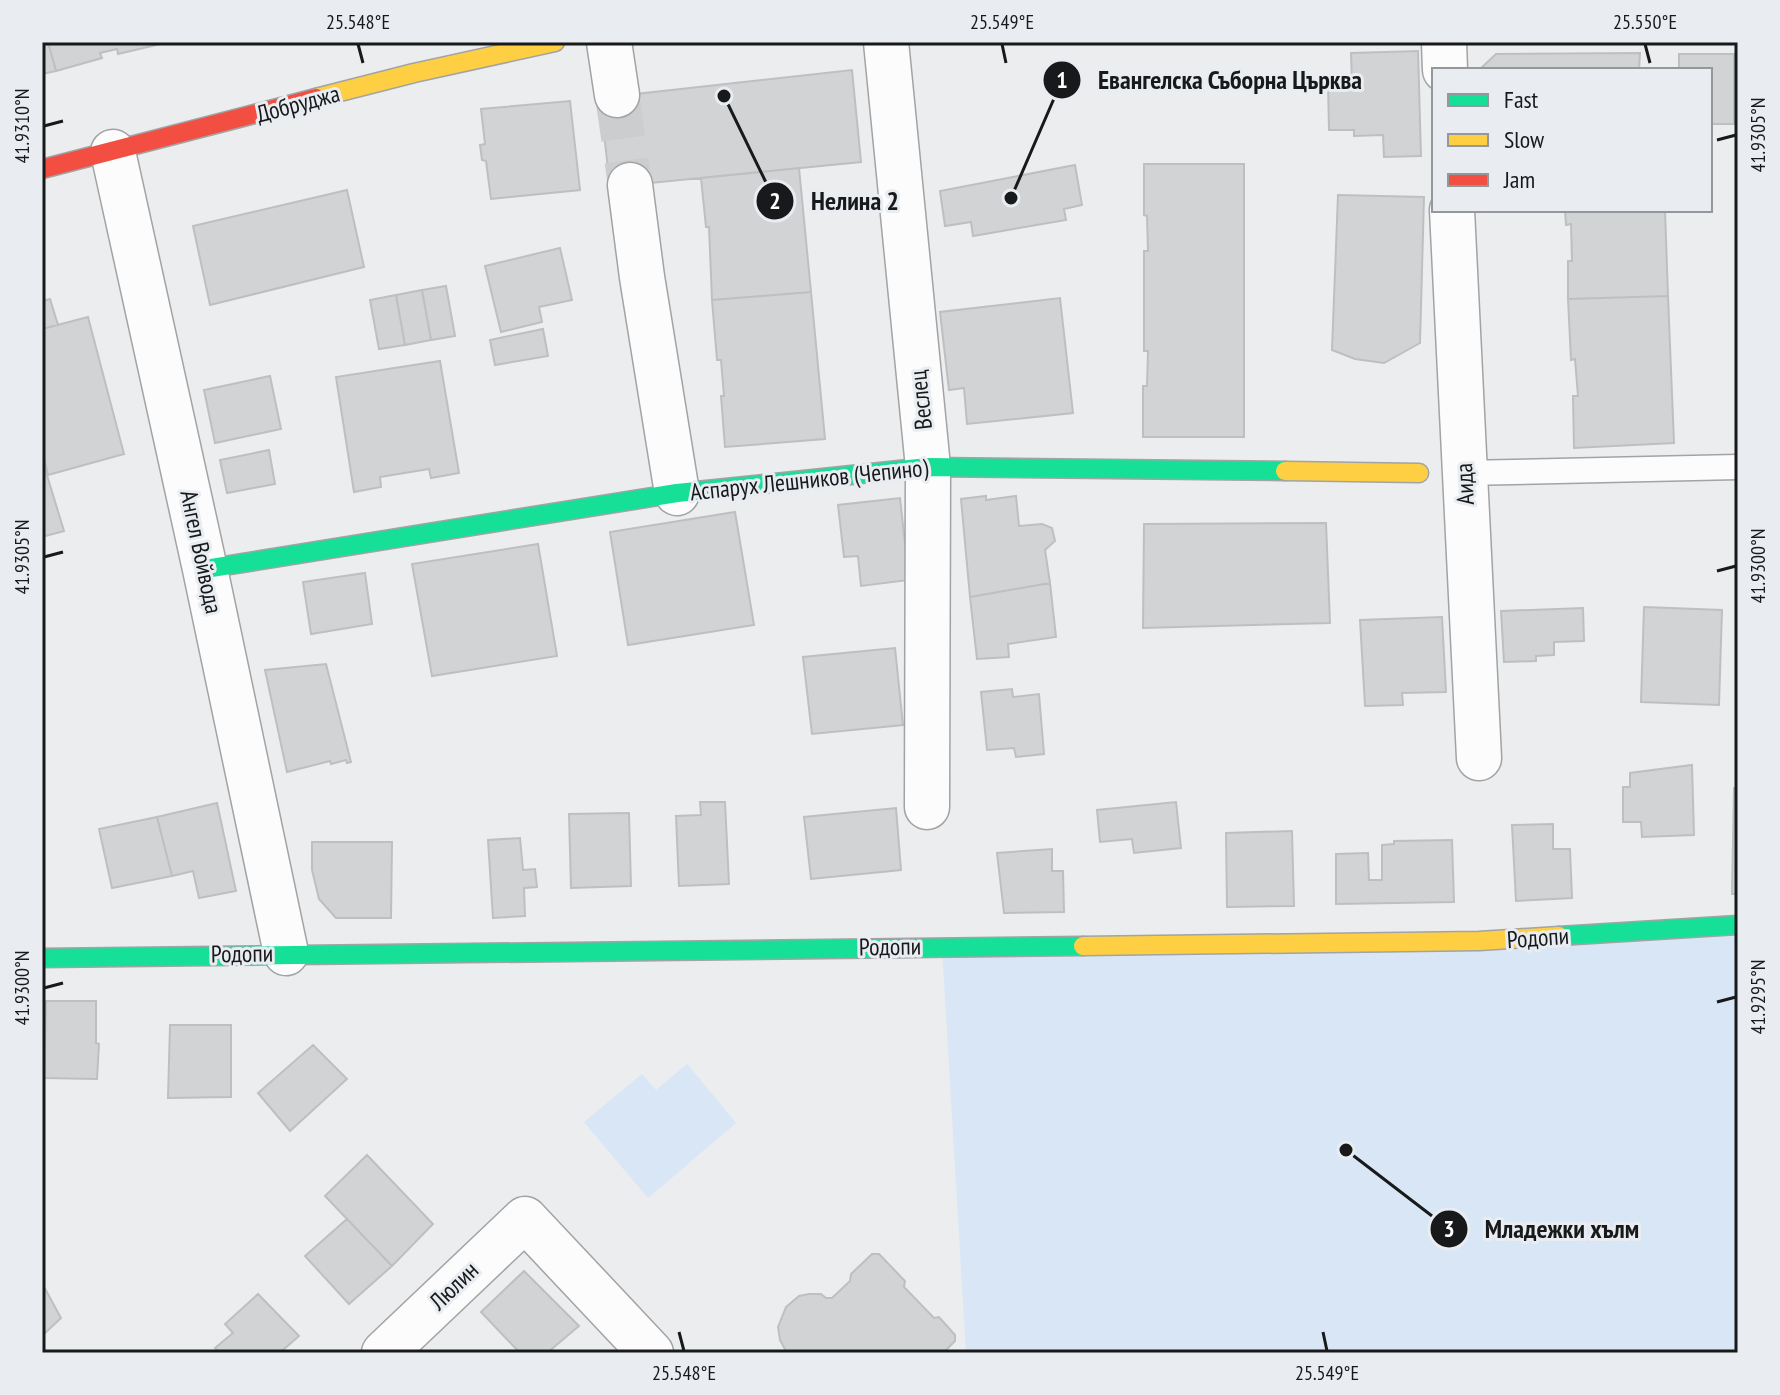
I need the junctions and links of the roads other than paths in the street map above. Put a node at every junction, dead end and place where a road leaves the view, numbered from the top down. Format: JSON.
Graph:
{"nodes":[{"id":1,"x":609,"y":42,"type":"edge"},
{"id":2,"x":886,"y":42,"type":"edge"},
{"id":3,"x":1444,"y":42,"type":"edge"},
{"id":4,"x":534,"y":44,"type":"edge"},
{"id":5,"x":1445,"y":68,"type":"edge"},
{"id":6,"x":617,"y":95,"type":"tunnel mouth"},
{"id":7,"x":113,"y":152,"type":"junction"},
{"id":8,"x":42,"y":169,"type":"edge"},
{"id":9,"x":630,"y":185,"type":"tunnel mouth"},
{"id":10,"x":1452,"y":212,"type":"edge"},
{"id":11,"x":928,"y":467,"type":"junction"},
{"id":12,"x":1738,"y":467,"type":"edge"},
{"id":13,"x":1419,"y":473,"type":"joint"},
{"id":14,"x":1464,"y":473,"type":"junction"},
{"id":15,"x":677,"y":493,"type":"junction"},
{"id":16,"x":205,"y":569,"type":"junction"},
{"id":17,"x":1479,"y":758,"type":"dead end"},
{"id":18,"x":927,"y":807,"type":"dead end"},
{"id":19,"x":1738,"y":925,"type":"edge"},
{"id":20,"x":286,"y":953,"type":"junction"},
{"id":21,"x":42,"y":958,"type":"edge"},
{"id":22,"x":384,"y":1353,"type":"edge"},
{"id":23,"x":651,"y":1353,"type":"edge"}],
"edges":[{"from":1,"to":6,"type":"street"},
{"from":2,"to":11,"type":"street","name":"Веслец"},
{"from":3,"to":5,"type":"street"},
{"from":4,"to":7,"type":"street","name":"Добруджа"},
{"from":7,"to":8,"type":"street","name":"Добруджа"},
{"from":7,"to":16,"type":"street","name":"Ангел Войвода"},
{"from":9,"to":15,"type":"street"},
{"from":10,"to":14,"type":"street","name":"Аида"},
{"from":11,"to":13,"type":"street","name":"Аспарух Лешников (Чепино)"},
{"from":11,"to":15,"type":"street","name":"Аспарух Лешников (Чепино)"},
{"from":11,"to":18,"type":"street","name":"Веслец"},
{"from":12,"to":14,"type":"lane"},
{"from":13,"to":14,"type":"street"},
{"from":14,"to":17,"type":"street","name":"Аида"},
{"from":15,"to":16,"type":"street","name":"Аспарух Лешников (Чепино)"},
{"from":16,"to":20,"type":"street","name":"Ангел Войвода"},
{"from":19,"to":20,"type":"street","name":"Родопи"},
{"from":20,"to":21,"type":"street","name":"Родопи"},
{"from":22,"to":23,"type":"street","name":"Люлин"}]}
